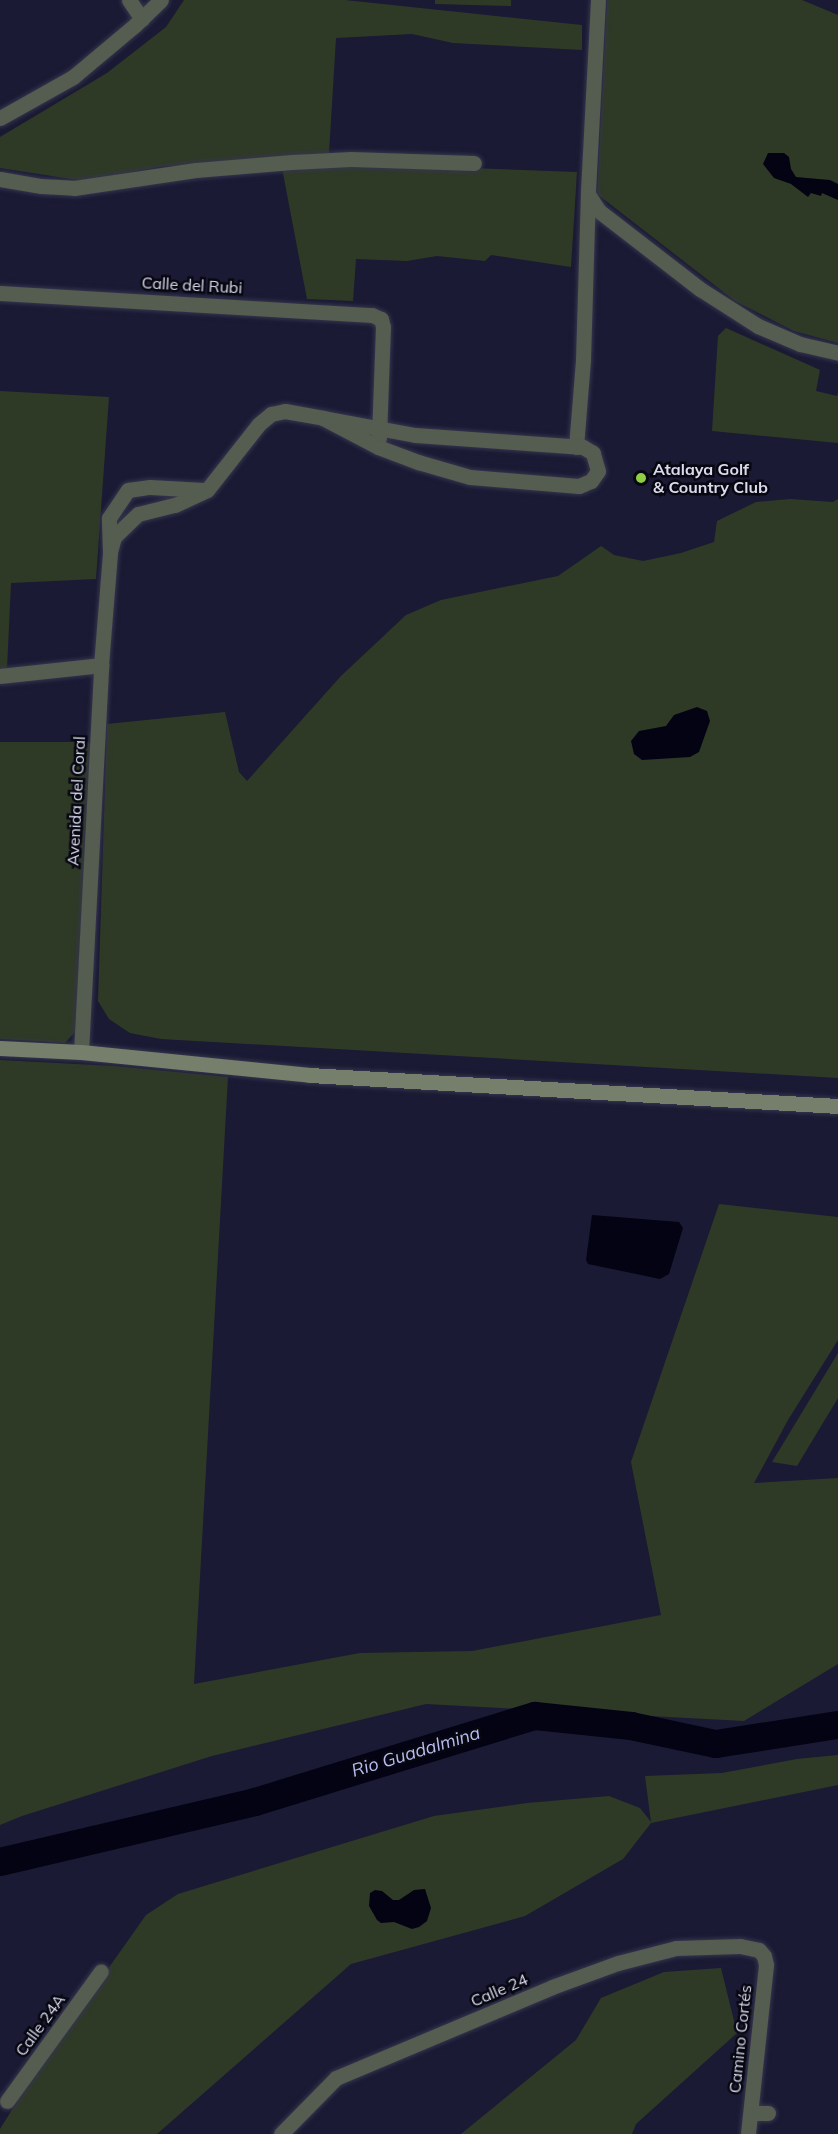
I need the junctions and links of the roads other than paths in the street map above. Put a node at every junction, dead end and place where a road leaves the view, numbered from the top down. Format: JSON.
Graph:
{"nodes":[{"id":1,"x":129,"y":0,"type":"edge"},
{"id":2,"x":160,"y":0,"type":"edge"},
{"id":3,"x":598,"y":0,"type":"edge"},
{"id":4,"x":142,"y":19,"type":"junction"},
{"id":5,"x":0,"y":118,"type":"edge"},
{"id":6,"x":474,"y":163,"type":"dead end"},
{"id":7,"x":0,"y":179,"type":"edge"},
{"id":8,"x":588,"y":194,"type":"junction"},
{"id":9,"x":0,"y":292,"type":"edge"},
{"id":10,"x":838,"y":353,"type":"edge"},
{"id":11,"x":323,"y":418,"type":"junction"},
{"id":12,"x":380,"y":428,"type":"junction"},
{"id":13,"x":378,"y":447,"type":"junction"},
{"id":14,"x":576,"y":447,"type":"junction"},
{"id":15,"x":207,"y":490,"type":"junction"},
{"id":16,"x":110,"y":552,"type":"junction"},
{"id":17,"x":101,"y":665,"type":"junction"},
{"id":18,"x":0,"y":676,"type":"edge"},
{"id":19,"x":0,"y":1048,"type":"edge"},
{"id":20,"x":81,"y":1052,"type":"junction"},
{"id":21,"x":838,"y":1106,"type":"edge"},
{"id":22,"x":759,"y":1950,"type":"joint"},
{"id":23,"x":101,"y":1971,"type":"dead end"},
{"id":24,"x":2,"y":2104,"type":"edge"},
{"id":25,"x":751,"y":2113,"type":"junction"},
{"id":26,"x":768,"y":2113,"type":"dead end"},
{"id":27,"x":281,"y":2134,"type":"edge"},
{"id":28,"x":748,"y":2134,"type":"edge"}],
"edges":[{"from":1,"to":4,"type":"street"},
{"from":2,"to":4,"type":"street"},
{"from":3,"to":8,"type":"street"},
{"from":4,"to":5,"type":"street"},
{"from":6,"to":7,"type":"street"},
{"from":8,"to":10,"type":"street"},
{"from":8,"to":14,"type":"street"},
{"from":9,"to":12,"type":"street","name":"Calle del Rubi"},
{"from":11,"to":12,"type":"street"},
{"from":11,"to":13,"type":"street"},
{"from":11,"to":15,"type":"street"},
{"from":12,"to":13,"type":"street"},
{"from":12,"to":14,"type":"street"},
{"from":13,"to":14,"type":"street"},
{"from":15,"to":16,"type":"street"},
{"from":15,"to":16,"type":"street","name":"Avenida del Coral"},
{"from":16,"to":17,"type":"street","name":"Avenida del Coral"},
{"from":17,"to":18,"type":"street"},
{"from":17,"to":20,"type":"street","name":"Avenida del Coral"},
{"from":19,"to":20,"type":"main road"},
{"from":20,"to":21,"type":"main road"},
{"from":22,"to":25,"type":"street","name":"Camino Cortés"},
{"from":22,"to":27,"type":"street","name":"Calle 24"},
{"from":23,"to":24,"type":"street","name":"Calle 24A"},
{"from":25,"to":26,"type":"street"},
{"from":25,"to":28,"type":"street","name":"Camino Cortés"}]}
